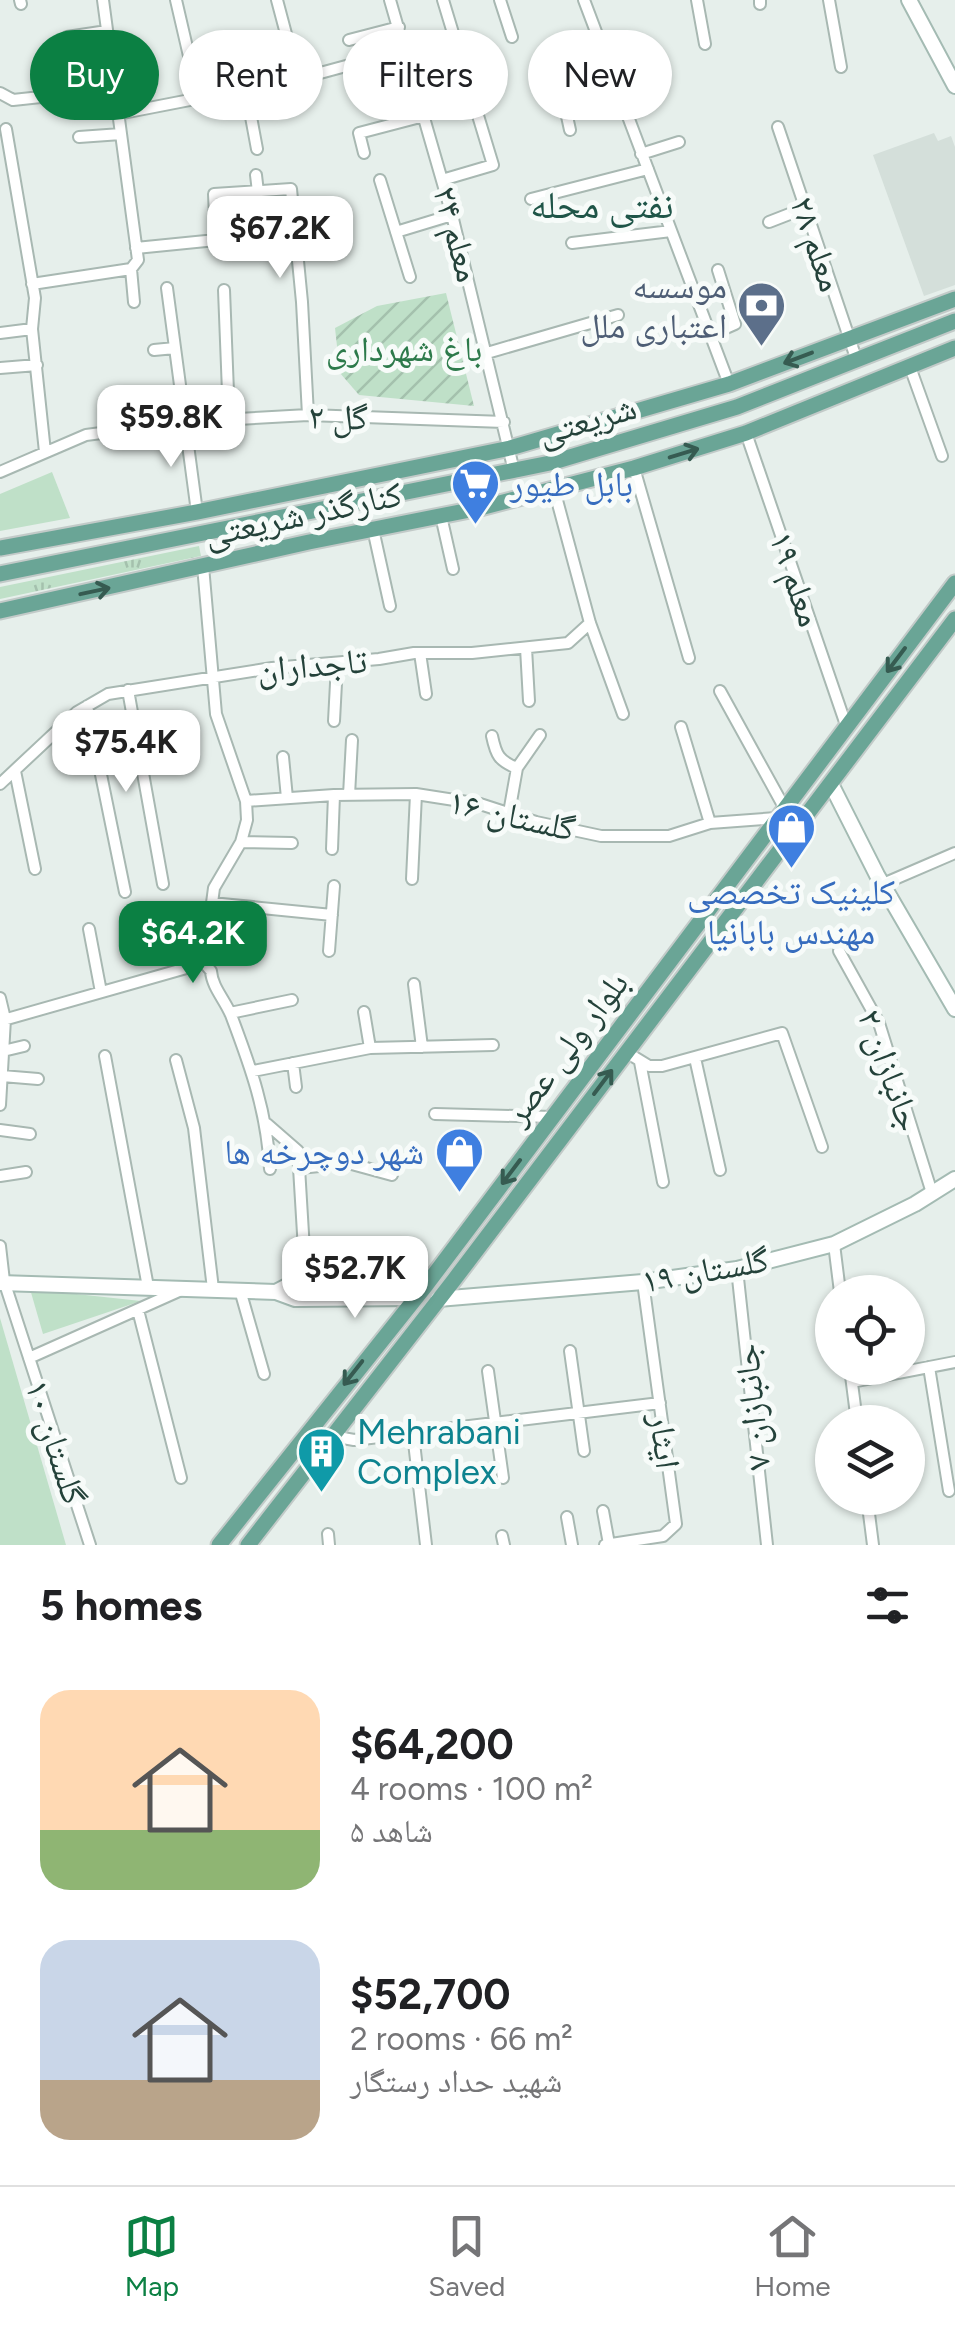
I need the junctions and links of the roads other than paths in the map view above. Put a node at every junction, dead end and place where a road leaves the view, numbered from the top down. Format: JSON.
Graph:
{"nodes":[{"id":1,"x":103,"y":0,"type":"edge"},
{"id":2,"x":176,"y":0,"type":"edge"},
{"id":3,"x":277,"y":0,"type":"edge"},
{"id":4,"x":390,"y":0,"type":"edge"},
{"id":5,"x":443,"y":0,"type":"edge"},
{"id":6,"x":500,"y":0,"type":"edge"},
{"id":7,"x":584,"y":0,"type":"edge"},
{"id":8,"x":698,"y":0,"type":"edge"},
{"id":9,"x":828,"y":0,"type":"edge"},
{"id":10,"x":909,"y":0,"type":"edge"},
{"id":11,"x":399,"y":27,"type":"junction"},
{"id":12,"x":107,"y":30,"type":"edge"},
{"id":13,"x":183,"y":30,"type":"edge"},
{"id":14,"x":285,"y":30,"type":"edge"},
{"id":15,"x":387,"y":30,"type":"edge"},
{"id":16,"x":400,"y":30,"type":"edge"},
{"id":17,"x":595,"y":30,"type":"edge"},
{"id":18,"x":512,"y":37,"type":"dead end"},
{"id":19,"x":705,"y":44,"type":"dead end"},
{"id":20,"x":841,"y":67,"type":"dead end"},
{"id":21,"x":955,"y":86,"type":"edge"},
{"id":22,"x":0,"y":93,"type":"edge"},
{"id":23,"x":30,"y":98,"type":"edge"},
{"id":24,"x":119,"y":120,"type":"edge"},
{"id":25,"x":252,"y":120,"type":"edge"},
{"id":26,"x":410,"y":120,"type":"edge"},
{"id":27,"x":425,"y":120,"type":"edge"},
{"id":28,"x":568,"y":120,"type":"edge"},
{"id":29,"x":629,"y":120,"type":"edge"},
{"id":30,"x":778,"y":126,"type":"dead end"},
{"id":31,"x":6,"y":129,"type":"dead end"},
{"id":32,"x":570,"y":130,"type":"dead end"},
{"id":33,"x":121,"y":134,"type":"junction"},
{"id":34,"x":79,"y":136,"type":"dead end"},
{"id":35,"x":678,"y":142,"type":"dead end"},
{"id":36,"x":257,"y":149,"type":"dead end"},
{"id":37,"x":364,"y":153,"type":"dead end"},
{"id":38,"x":642,"y":154,"type":"junction"},
{"id":39,"x":648,"y":170,"type":"junction"},
{"id":40,"x":256,"y":174,"type":"dead end"},
{"id":41,"x":380,"y":180,"type":"dead end"},
{"id":42,"x":442,"y":180,"type":"junction"},
{"id":43,"x":258,"y":192,"type":"junction"},
{"id":44,"x":531,"y":199,"type":"dead end"},
{"id":45,"x":805,"y":208,"type":"junction"},
{"id":46,"x":452,"y":215,"type":"junction"},
{"id":47,"x":769,"y":222,"type":"dead end"},
{"id":48,"x":671,"y":230,"type":"junction"},
{"id":49,"x":396,"y":232,"type":"junction"},
{"id":50,"x":572,"y":243,"type":"dead end"},
{"id":51,"x":135,"y":259,"type":"junction"},
{"id":52,"x":718,"y":270,"type":"dead end"},
{"id":53,"x":410,"y":277,"type":"dead end"},
{"id":54,"x":32,"y":284,"type":"junction"},
{"id":55,"x":167,"y":288,"type":"dead end"},
{"id":56,"x":224,"y":290,"type":"dead end"},
{"id":57,"x":955,"y":299,"type":"edge"},
{"id":58,"x":134,"y":302,"type":"dead end"},
{"id":59,"x":618,"y":315,"type":"dead end"},
{"id":60,"x":951,"y":324,"type":"edge"},
{"id":61,"x":32,"y":330,"type":"junction"},
{"id":62,"x":0,"y":332,"type":"edge"},
{"id":63,"x":710,"y":334,"type":"junction"},
{"id":64,"x":849,"y":338,"type":"junction"},
{"id":65,"x":175,"y":348,"type":"junction"},
{"id":66,"x":955,"y":348,"type":"edge"},
{"id":67,"x":154,"y":350,"type":"dead end"},
{"id":68,"x":487,"y":353,"type":"junction"},
{"id":69,"x":857,"y":361,"type":"junction"},
{"id":70,"x":37,"y":365,"type":"junction"},
{"id":71,"x":0,"y":368,"type":"edge"},
{"id":72,"x":910,"y":368,"type":"junction"},
{"id":73,"x":729,"y":384,"type":"junction"},
{"id":74,"x":308,"y":415,"type":"junction"},
{"id":75,"x":229,"y":418,"type":"junction"},
{"id":76,"x":185,"y":422,"type":"junction"},
{"id":77,"x":504,"y":422,"type":"junction"},
{"id":78,"x":746,"y":434,"type":"junction"},
{"id":79,"x":510,"y":448,"type":"junction"},
{"id":80,"x":45,"y":452,"type":"junction"},
{"id":81,"x":942,"y":456,"type":"dead end"},
{"id":82,"x":634,"y":468,"type":"junction"},
{"id":83,"x":514,"y":471,"type":"junction"},
{"id":84,"x":0,"y":472,"type":"edge"},
{"id":85,"x":554,"y":489,"type":"junction"},
{"id":86,"x":197,"y":512,"type":"junction"},
{"id":87,"x":441,"y":516,"type":"junction"},
{"id":88,"x":373,"y":529,"type":"junction"},
{"id":89,"x":199,"y":534,"type":"junction"},
{"id":90,"x":0,"y":548,"type":"edge"},
{"id":91,"x":203,"y":566,"type":"junction"},
{"id":92,"x":453,"y":568,"type":"dead end"},
{"id":93,"x":0,"y":574,"type":"edge"},
{"id":94,"x":955,"y":583,"type":"edge"},
{"id":95,"x":390,"y":606,"type":"dead end"},
{"id":96,"x":0,"y":611,"type":"edge"},
{"id":97,"x":955,"y":619,"type":"edge"},
{"id":98,"x":590,"y":623,"type":"junction"},
{"id":99,"x":526,"y":648,"type":"junction"},
{"id":100,"x":420,"y":653,"type":"junction"},
{"id":101,"x":689,"y":658,"type":"dead end"},
{"id":102,"x":337,"y":664,"type":"junction"},
{"id":103,"x":214,"y":675,"type":"junction"},
{"id":104,"x":128,"y":690,"type":"junction"},
{"id":105,"x":720,"y":691,"type":"dead end"},
{"id":106,"x":426,"y":694,"type":"dead end"},
{"id":107,"x":529,"y":701,"type":"dead end"},
{"id":108,"x":88,"y":706,"type":"junction"},
{"id":109,"x":623,"y":714,"type":"dead end"},
{"id":110,"x":334,"y":721,"type":"dead end"},
{"id":111,"x":846,"y":724,"type":"junction"},
{"id":112,"x":681,"y":727,"type":"dead end"},
{"id":113,"x":540,"y":735,"type":"dead end"},
{"id":114,"x":492,"y":736,"type":"dead end"},
{"id":115,"x":352,"y":740,"type":"dead end"},
{"id":116,"x":283,"y":757,"type":"dead end"},
{"id":117,"x":517,"y":768,"type":"junction"},
{"id":118,"x":14,"y":772,"type":"junction"},
{"id":119,"x":0,"y":784,"type":"edge"},
{"id":120,"x":831,"y":784,"type":"junction"},
{"id":121,"x":416,"y":794,"type":"junction"},
{"id":122,"x":334,"y":795,"type":"junction"},
{"id":123,"x":349,"y":795,"type":"junction"},
{"id":124,"x":287,"y":798,"type":"junction"},
{"id":125,"x":246,"y":801,"type":"junction"},
{"id":126,"x":780,"y":812,"type":"junction"},
{"id":127,"x":509,"y":813,"type":"junction"},
{"id":128,"x":710,"y":823,"type":"junction"},
{"id":129,"x":240,"y":842,"type":"junction"},
{"id":130,"x":292,"y":843,"type":"dead end"},
{"id":131,"x":332,"y":849,"type":"dead end"},
{"id":132,"x":955,"y":852,"type":"edge"},
{"id":133,"x":36,"y":868,"type":"dead end"},
{"id":134,"x":412,"y":879,"type":"dead end"},
{"id":135,"x":163,"y":884,"type":"dead end"},
{"id":136,"x":883,"y":884,"type":"junction"},
{"id":137,"x":334,"y":886,"type":"dead end"},
{"id":138,"x":125,"y":892,"type":"dead end"},
{"id":139,"x":212,"y":903,"type":"junction"},
{"id":140,"x":332,"y":916,"type":"junction"},
{"id":141,"x":90,"y":928,"type":"dead end"},
{"id":142,"x":329,"y":951,"type":"dead end"},
{"id":143,"x":839,"y":951,"type":"dead end"},
{"id":144,"x":204,"y":963,"type":"junction"},
{"id":145,"x":414,"y":984,"type":"dead end"},
{"id":146,"x":101,"y":992,"type":"junction"},
{"id":147,"x":0,"y":998,"type":"edge"},
{"id":148,"x":292,"y":1000,"type":"dead end"},
{"id":149,"x":955,"y":1009,"type":"edge"},
{"id":150,"x":364,"y":1012,"type":"dead end"},
{"id":151,"x":230,"y":1013,"type":"junction"},
{"id":152,"x":2,"y":1020,"type":"edge"},
{"id":153,"x":494,"y":1045,"type":"dead end"},
{"id":154,"x":24,"y":1046,"type":"dead end"},
{"id":155,"x":422,"y":1046,"type":"junction"},
{"id":156,"x":370,"y":1048,"type":"junction"},
{"id":157,"x":3,"y":1051,"type":"junction"},
{"id":158,"x":105,"y":1056,"type":"dead end"},
{"id":159,"x":633,"y":1057,"type":"junction"},
{"id":160,"x":695,"y":1058,"type":"junction"},
{"id":161,"x":176,"y":1060,"type":"dead end"},
{"id":162,"x":293,"y":1063,"type":"junction"},
{"id":163,"x":253,"y":1071,"type":"junction"},
{"id":164,"x":2,"y":1076,"type":"edge"},
{"id":165,"x":38,"y":1079,"type":"dead end"},
{"id":166,"x":296,"y":1086,"type":"dead end"},
{"id":167,"x":0,"y":1105,"type":"edge"},
{"id":168,"x":435,"y":1114,"type":"dead end"},
{"id":169,"x":552,"y":1117,"type":"junction"},
{"id":170,"x":268,"y":1124,"type":"junction"},
{"id":171,"x":0,"y":1130,"type":"edge"},
{"id":172,"x":30,"y":1134,"type":"dead end"},
{"id":173,"x":822,"y":1148,"type":"dead end"},
{"id":174,"x":300,"y":1168,"type":"junction"},
{"id":175,"x":270,"y":1169,"type":"dead end"},
{"id":176,"x":720,"y":1170,"type":"dead end"},
{"id":177,"x":26,"y":1172,"type":"dead end"},
{"id":178,"x":392,"y":1175,"type":"dead end"},
{"id":179,"x":0,"y":1176,"type":"edge"},
{"id":180,"x":955,"y":1179,"type":"edge"},
{"id":181,"x":663,"y":1182,"type":"dead end"},
{"id":182,"x":932,"y":1192,"type":"junction"},
{"id":183,"x":834,"y":1244,"type":"junction"},
{"id":184,"x":0,"y":1246,"type":"edge"},
{"id":185,"x":737,"y":1268,"type":"junction"},
{"id":186,"x":838,"y":1275,"type":"edge"},
{"id":187,"x":2,"y":1282,"type":"edge"},
{"id":188,"x":643,"y":1282,"type":"junction"},
{"id":189,"x":306,"y":1284,"type":"junction"},
{"id":190,"x":427,"y":1284,"type":"junction"},
{"id":191,"x":148,"y":1287,"type":"junction"},
{"id":192,"x":186,"y":1288,"type":"junction"},
{"id":193,"x":214,"y":1290,"type":"junction"},
{"id":194,"x":240,"y":1290,"type":"junction"},
{"id":195,"x":276,"y":1292,"type":"junction"},
{"id":196,"x":415,"y":1298,"type":"junction"},
{"id":197,"x":438,"y":1300,"type":"junction"},
{"id":198,"x":138,"y":1310,"type":"junction"},
{"id":199,"x":428,"y":1313,"type":"junction"},
{"id":200,"x":570,"y":1350,"type":"dead end"},
{"id":201,"x":29,"y":1358,"type":"junction"},
{"id":202,"x":955,"y":1362,"type":"edge"},
{"id":203,"x":929,"y":1367,"type":"junction"},
{"id":204,"x":925,"y":1368,"type":"edge"},
{"id":205,"x":488,"y":1371,"type":"dead end"},
{"id":206,"x":264,"y":1374,"type":"dead end"},
{"id":207,"x":660,"y":1403,"type":"junction"},
{"id":208,"x":579,"y":1412,"type":"junction"},
{"id":209,"x":496,"y":1423,"type":"junction"},
{"id":210,"x":335,"y":1430,"type":"junction"},
{"id":211,"x":413,"y":1434,"type":"junction"},
{"id":212,"x":584,"y":1450,"type":"dead end"},
{"id":213,"x":181,"y":1478,"type":"dead end"},
{"id":214,"x":503,"y":1478,"type":"dead end"},
{"id":215,"x":949,"y":1491,"type":"dead end"},
{"id":216,"x":603,"y":1512,"type":"dead end"},
{"id":217,"x":869,"y":1515,"type":"edge"},
{"id":218,"x":567,"y":1517,"type":"dead end"},
{"id":219,"x":664,"y":1540,"type":"edge"},
{"id":220,"x":90,"y":1545,"type":"edge"},
{"id":221,"x":219,"y":1545,"type":"edge"},
{"id":222,"x":248,"y":1545,"type":"edge"},
{"id":223,"x":426,"y":1545,"type":"edge"},
{"id":224,"x":572,"y":1545,"type":"edge"},
{"id":225,"x":607,"y":1545,"type":"edge"},
{"id":226,"x":767,"y":1545,"type":"edge"},
{"id":227,"x":873,"y":1545,"type":"edge"}],
"edges":[{"from":1,"to":12,"type":"street"},
{"from":2,"to":13,"type":"street"},
{"from":3,"to":14,"type":"street"},
{"from":4,"to":11,"type":"street","name":"معلم ۲۴"},
{"from":5,"to":42,"type":"street"},
{"from":6,"to":18,"type":"street"},
{"from":7,"to":17,"type":"street"},
{"from":8,"to":19,"type":"street"},
{"from":9,"to":20,"type":"street"},
{"from":10,"to":21,"type":"main road"},
{"from":11,"to":15,"type":"street"},
{"from":11,"to":16,"type":"street","name":"معلم ۲۴"},
{"from":22,"to":23,"type":"street"},
{"from":24,"to":33,"type":"street"},
{"from":25,"to":36,"type":"street"},
{"from":26,"to":37,"type":"street"},
{"from":27,"to":42,"type":"street","name":"معلم ۲۴"},
{"from":28,"to":32,"type":"street"},
{"from":29,"to":38,"type":"street"},
{"from":30,"to":45,"type":"street","name":"معلم ۲۸"},
{"from":31,"to":54,"type":"street"},
{"from":33,"to":34,"type":"street"},
{"from":33,"to":51,"type":"street"},
{"from":35,"to":38,"type":"street"},
{"from":38,"to":39,"type":"street"},
{"from":39,"to":44,"type":"street"},
{"from":39,"to":48,"type":"street"},
{"from":40,"to":43,"type":"street"},
{"from":41,"to":49,"type":"street"},
{"from":42,"to":46,"type":"street","name":"معلم ۲۴"},
{"from":43,"to":51,"type":"street"},
{"from":43,"to":74,"type":"street"},
{"from":45,"to":47,"type":"street"},
{"from":45,"to":64,"type":"street","name":"معلم ۲۸"},
{"from":46,"to":49,"type":"street"},
{"from":46,"to":68,"type":"street","name":"معلم ۲۴"},
{"from":48,"to":50,"type":"street"},
{"from":48,"to":63,"type":"street"},
{"from":49,"to":53,"type":"street"},
{"from":51,"to":54,"type":"street"},
{"from":51,"to":58,"type":"street"},
{"from":52,"to":63,"type":"street"},
{"from":54,"to":61,"type":"street"},
{"from":55,"to":65,"type":"street"},
{"from":56,"to":75,"type":"street"},
{"from":57,"to":64,"type":"main road","name":"کنارگذر شریعتی"},
{"from":59,"to":68,"type":"street"},
{"from":60,"to":69,"type":"main road","name":"شریعتی"},
{"from":61,"to":62,"type":"street"},
{"from":61,"to":70,"type":"street"},
{"from":63,"to":73,"type":"street"},
{"from":64,"to":69,"type":"street","name":"معلم ۲۸"},
{"from":64,"to":73,"type":"main road","name":"کنارگذر شریعتی","one_way":true},
{"from":65,"to":67,"type":"street"},
{"from":65,"to":76,"type":"street"},
{"from":66,"to":72,"type":"main road","name":"کنارگذر شریعتی"},
{"from":68,"to":77,"type":"street","name":"معلم ۲۴"},
{"from":69,"to":83,"type":"main road","name":"شریعتی"},
{"from":70,"to":71,"type":"street"},
{"from":70,"to":80,"type":"street"},
{"from":72,"to":78,"type":"main road","name":"کنارگذر شریعتی"},
{"from":72,"to":81,"type":"street"},
{"from":73,"to":79,"type":"main road","name":"کنارگذر شریعتی"},
{"from":74,"to":75,"type":"street","name":"گل ۲"},
{"from":74,"to":77,"type":"street","name":"گل ۲"},
{"from":75,"to":76,"type":"street","name":"گل ۲"},
{"from":76,"to":80,"type":"street","name":"گل ۲"},
{"from":76,"to":86,"type":"street"},
{"from":77,"to":79,"type":"street","name":"معلم ۲۴"},
{"from":82,"to":78,"type":"main road","name":"کنارگذر شریعتی","one_way":true},
{"from":78,"to":111,"type":"street","name":"معلم ۱۹"},
{"from":79,"to":83,"type":"street","name":"معلم ۲۴"},
{"from":79,"to":86,"type":"main road","name":"کنارگذر شریعتی"},
{"from":80,"to":84,"type":"street","name":"گل ۲"},
{"from":82,"to":85,"type":"main road","name":"کنارگذر شریعتی"},
{"from":82,"to":101,"type":"street"},
{"from":83,"to":89,"type":"main road","name":"شریعتی"},
{"from":85,"to":87,"type":"main road","name":"کنارگذر شریعتی"},
{"from":85,"to":98,"type":"street"},
{"from":86,"to":90,"type":"main road","name":"کنارگذر شریعتی"},
{"from":87,"to":88,"type":"main road","name":"کنارگذر شریعتی"},
{"from":87,"to":92,"type":"street"},
{"from":88,"to":91,"type":"main road","name":"کنارگذر شریعتی"},
{"from":88,"to":95,"type":"street"},
{"from":89,"to":91,"type":"main road"},
{"from":89,"to":93,"type":"main road","name":"شریعتی"},
{"from":96,"to":91,"type":"main road","name":"کنارگذر شریعتی","one_way":true},
{"from":91,"to":103,"type":"street"},
{"from":94,"to":111,"type":"main road","name":"بلوار ولی عصر","one_way":true},
{"from":97,"to":120,"type":"main road","name":"بلوار ولی عصر"},
{"from":98,"to":99,"type":"street","name":"تاجداران"},
{"from":98,"to":109,"type":"street"},
{"from":99,"to":100,"type":"street","name":"تاجداران"},
{"from":99,"to":107,"type":"street"},
{"from":100,"to":102,"type":"street","name":"تاجداران"},
{"from":100,"to":106,"type":"street"},
{"from":102,"to":103,"type":"street","name":"تاجداران"},
{"from":102,"to":110,"type":"street"},
{"from":103,"to":104,"type":"street","name":"تاجداران"},
{"from":103,"to":125,"type":"street"},
{"from":104,"to":108,"type":"street","name":"تاجداران"},
{"from":104,"to":135,"type":"street"},
{"from":105,"to":126,"type":"street"},
{"from":108,"to":118,"type":"street","name":"تاجداران"},
{"from":108,"to":138,"type":"street"},
{"from":111,"to":126,"type":"main road","name":"بلوار ولی عصر"},
{"from":112,"to":128,"type":"street"},
{"from":113,"to":117,"type":"street"},
{"from":114,"to":117,"type":"street"},
{"from":115,"to":123,"type":"street"},
{"from":116,"to":124,"type":"street"},
{"from":117,"to":127,"type":"street"},
{"from":118,"to":119,"type":"street","name":"تاجداران"},
{"from":118,"to":133,"type":"street"},
{"from":120,"to":136,"type":"main road"},
{"from":120,"to":159,"type":"main road","name":"بلوار ولی عصر"},
{"from":121,"to":123,"type":"street","name":"گلستان ۱۶"},
{"from":121,"to":127,"type":"street","name":"گلستان ۱۶"},
{"from":121,"to":134,"type":"street"},
{"from":122,"to":123,"type":"street","name":"گلستان ۱۶"},
{"from":122,"to":124,"type":"street","name":"گلستان ۱۶"},
{"from":122,"to":131,"type":"street"},
{"from":124,"to":125,"type":"street","name":"گلستان ۱۶"},
{"from":125,"to":129,"type":"street"},
{"from":126,"to":128,"type":"street","name":"گلستان ۱۶"},
{"from":126,"to":169,"type":"main road","name":"بلوار ولی عصر"},
{"from":127,"to":128,"type":"street","name":"گلستان ۱۶"},
{"from":129,"to":130,"type":"street"},
{"from":129,"to":139,"type":"street"},
{"from":132,"to":136,"type":"street"},
{"from":136,"to":149,"type":"main road"},
{"from":137,"to":140,"type":"street"},
{"from":139,"to":140,"type":"street"},
{"from":139,"to":144,"type":"street"},
{"from":140,"to":142,"type":"street"},
{"from":141,"to":146,"type":"street"},
{"from":143,"to":182,"type":"street","name":"جانبازان ۲"},
{"from":144,"to":146,"type":"street"},
{"from":144,"to":151,"type":"street"},
{"from":145,"to":155,"type":"street"},
{"from":146,"to":152,"type":"street"},
{"from":147,"to":152,"type":"street"},
{"from":148,"to":151,"type":"street"},
{"from":150,"to":156,"type":"street"},
{"from":151,"to":163,"type":"street"},
{"from":152,"to":157,"type":"street"},
{"from":153,"to":155,"type":"street"},
{"from":154,"to":157,"type":"street"},
{"from":155,"to":156,"type":"street"},
{"from":156,"to":162,"type":"street"},
{"from":157,"to":164,"type":"street"},
{"from":158,"to":191,"type":"street"},
{"from":159,"to":160,"type":"street"},
{"from":159,"to":181,"type":"street"},
{"from":197,"to":159,"type":"main road","name":"بلوار ولی عصر","one_way":true},
{"from":160,"to":173,"type":"street"},
{"from":160,"to":176,"type":"street"},
{"from":161,"to":193,"type":"street"},
{"from":162,"to":163,"type":"street"},
{"from":162,"to":166,"type":"street"},
{"from":163,"to":170,"type":"street"},
{"from":164,"to":165,"type":"street"},
{"from":164,"to":167,"type":"street"},
{"from":168,"to":169,"type":"street"},
{"from":169,"to":190,"type":"main road","name":"بلوار ولی عصر","one_way":true},
{"from":170,"to":174,"type":"street"},
{"from":170,"to":175,"type":"street"},
{"from":171,"to":172,"type":"street"},
{"from":174,"to":178,"type":"street"},
{"from":174,"to":189,"type":"street"},
{"from":177,"to":179,"type":"street"},
{"from":180,"to":182,"type":"main road","name":"گلستان ۱۹"},
{"from":182,"to":183,"type":"main road","name":"گلستان ۱۹"},
{"from":183,"to":185,"type":"main road","name":"گلستان ۱۹"},
{"from":183,"to":186,"type":"street"},
{"from":184,"to":187,"type":"street","name":"گلستان ۱۰"},
{"from":185,"to":188,"type":"main road","name":"گلستان ۱۹"},
{"from":185,"to":226,"type":"street","name":"جانبازان ۷"},
{"from":187,"to":191,"type":"main road"},
{"from":187,"to":201,"type":"street","name":"گلستان ۱۰"},
{"from":188,"to":197,"type":"main road","name":"گلستان ۱۹"},
{"from":188,"to":207,"type":"street","name":"ایثار"},
{"from":189,"to":190,"type":"main road"},
{"from":189,"to":195,"type":"main road"},
{"from":190,"to":196,"type":"main road","name":"بلوار ولی عصر"},
{"from":190,"to":197,"type":"main road"},
{"from":191,"to":192,"type":"main road"},
{"from":192,"to":193,"type":"main road"},
{"from":192,"to":198,"type":"street"},
{"from":193,"to":194,"type":"main road"},
{"from":194,"to":195,"type":"main road"},
{"from":194,"to":206,"type":"street"},
{"from":195,"to":196,"type":"main road"},
{"from":196,"to":197,"type":"main road"},
{"from":196,"to":199,"type":"main road"},
{"from":196,"to":221,"type":"main road","name":"بلوار ولی عصر","one_way":true},
{"from":197,"to":199,"type":"main road","name":"بلوار ولی عصر"},
{"from":198,"to":201,"type":"street"},
{"from":198,"to":213,"type":"street"},
{"from":199,"to":210,"type":"main road","name":"بلوار ولی عصر"},
{"from":200,"to":208,"type":"street"},
{"from":201,"to":220,"type":"street","name":"گلستان ۱۰"},
{"from":202,"to":203,"type":"street"},
{"from":203,"to":204,"type":"street"},
{"from":203,"to":215,"type":"street"},
{"from":205,"to":209,"type":"street"},
{"from":207,"to":208,"type":"street"},
{"from":207,"to":219,"type":"street","name":"ایثار"},
{"from":208,"to":209,"type":"street"},
{"from":208,"to":212,"type":"street"},
{"from":209,"to":211,"type":"street"},
{"from":209,"to":214,"type":"street"},
{"from":210,"to":211,"type":"street"},
{"from":210,"to":222,"type":"main road","name":"بلوار ولی عصر"},
{"from":211,"to":223,"type":"street"},
{"from":216,"to":225,"type":"street"},
{"from":217,"to":227,"type":"street"},
{"from":218,"to":224,"type":"street"},
{"from":219,"to":225,"type":"street","name":"ایثار"}]}
